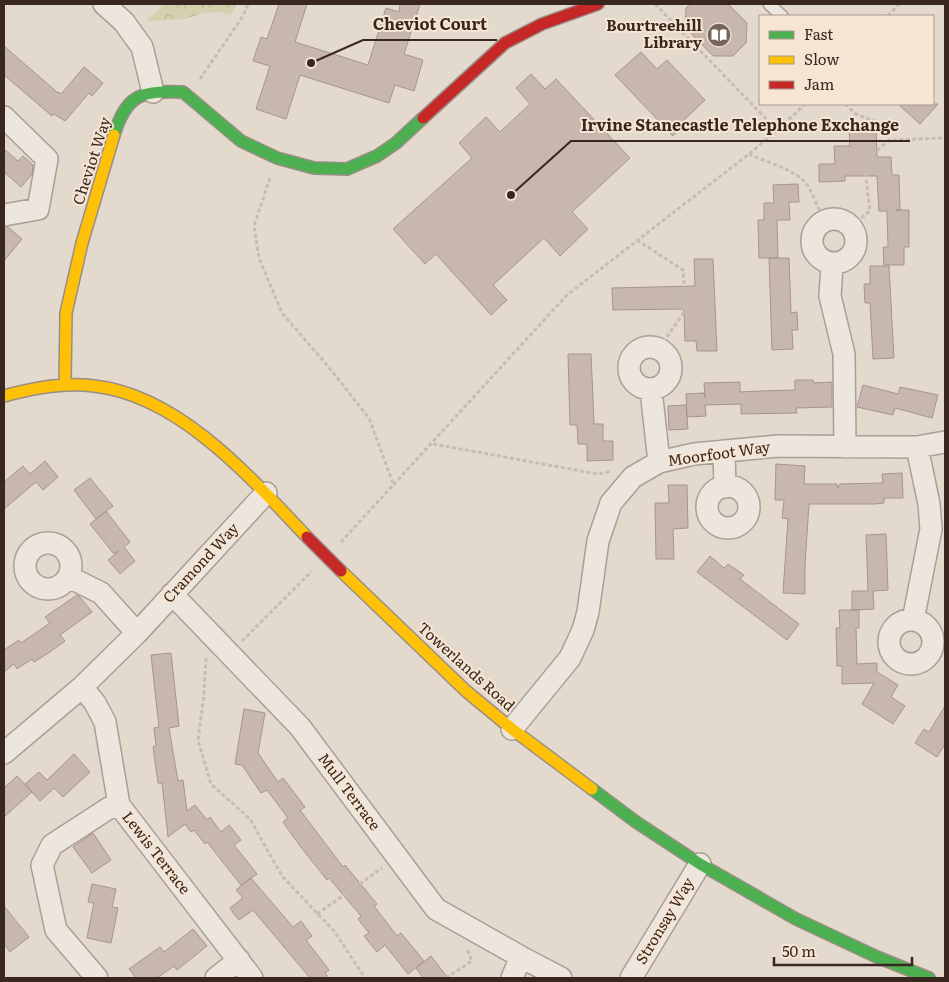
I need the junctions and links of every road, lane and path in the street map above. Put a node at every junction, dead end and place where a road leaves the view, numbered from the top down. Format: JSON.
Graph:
{"nodes":[{"id":1,"x":104,"y":4,"type":"edge"},
{"id":2,"x":248,"y":4,"type":"edge"},
{"id":3,"x":598,"y":4,"type":"edge"},
{"id":4,"x":655,"y":4,"type":"edge"},
{"id":5,"x":769,"y":4,"type":"edge"},
{"id":6,"x":899,"y":4,"type":"edge"},
{"id":7,"x":781,"y":15,"type":"edge"},
{"id":8,"x":889,"y":15,"type":"edge"},
{"id":9,"x":219,"y":53,"type":"dead end"},
{"id":10,"x":153,"y":92,"type":"junction"},
{"id":11,"x":804,"y":105,"type":"edge"},
{"id":12,"x":846,"y":105,"type":"edge"},
{"id":13,"x":4,"y":117,"type":"edge"},
{"id":14,"x":777,"y":130,"type":"junction"},
{"id":15,"x":945,"y":138,"type":"edge"},
{"id":16,"x":889,"y":140,"type":"junction"},
{"id":17,"x":750,"y":154,"type":"junction"},
{"id":18,"x":277,"y":158,"type":"junction"},
{"id":19,"x":4,"y":215,"type":"edge"},
{"id":20,"x":824,"y":221,"type":"junction"},
{"id":21,"x":851,"y":226,"type":"junction"},
{"id":22,"x":637,"y":240,"type":"junction"},
{"id":23,"x":832,"y":265,"type":"junction"},
{"id":24,"x":659,"y":348,"type":"junction"},
{"id":25,"x":65,"y":384,"type":"junction"},
{"id":26,"x":651,"y":390,"type":"junction"},
{"id":27,"x":4,"y":396,"type":"edge"},
{"id":28,"x":945,"y":442,"type":"edge"},
{"id":29,"x":433,"y":444,"type":"junction"},
{"id":30,"x":845,"y":446,"type":"junction"},
{"id":31,"x":917,"y":448,"type":"junction"},
{"id":32,"x":724,"y":451,"type":"junction"},
{"id":33,"x":659,"y":462,"type":"junction"},
{"id":34,"x":616,"y":470,"type":"dead end"},
{"id":35,"x":394,"y":486,"type":"junction"},
{"id":36,"x":725,"y":487,"type":"dead end"},
{"id":37,"x":266,"y":493,"type":"junction"},
{"id":38,"x":340,"y":544,"type":"dead end"},
{"id":39,"x":318,"y":564,"type":"dead end"},
{"id":40,"x":69,"y":577,"type":"dead end"},
{"id":41,"x":172,"y":594,"type":"junction"},
{"id":42,"x":913,"y":620,"type":"dead end"},
{"id":43,"x":208,"y":631,"type":"junction"},
{"id":44,"x":137,"y":633,"type":"junction"},
{"id":45,"x":229,"y":654,"type":"junction"},
{"id":46,"x":82,"y":687,"type":"junction"},
{"id":47,"x":512,"y":730,"type":"junction"},
{"id":48,"x":4,"y":753,"type":"edge"},
{"id":49,"x":118,"y":805,"type":"junction"},
{"id":50,"x":397,"y":857,"type":"junction"},
{"id":51,"x":700,"y":864,"type":"junction"},
{"id":52,"x":317,"y":914,"type":"junction"},
{"id":53,"x":453,"y":918,"type":"junction"},
{"id":54,"x":521,"y":957,"type":"junction"},
{"id":55,"x":239,"y":960,"type":"junction"},
{"id":56,"x":97,"y":978,"type":"edge"},
{"id":57,"x":216,"y":978,"type":"edge"},
{"id":58,"x":252,"y":978,"type":"edge"},
{"id":59,"x":365,"y":978,"type":"edge"},
{"id":60,"x":446,"y":978,"type":"edge"},
{"id":61,"x":512,"y":978,"type":"edge"},
{"id":62,"x":561,"y":978,"type":"edge"},
{"id":63,"x":631,"y":978,"type":"edge"},
{"id":64,"x":929,"y":978,"type":"edge"}],
"edges":[{"from":1,"to":10,"type":"street"},
{"from":2,"to":9,"type":"path"},
{"from":3,"to":18,"type":"street","name":"Cheviot Way"},
{"from":4,"to":14,"type":"path"},
{"from":5,"to":7,"type":"lane"},
{"from":6,"to":8,"type":"path"},
{"from":10,"to":18,"type":"street","name":"Cheviot Way"},
{"from":10,"to":25,"type":"street","name":"Cheviot Way"},
{"from":11,"to":14,"type":"path"},
{"from":12,"to":16,"type":"path"},
{"from":13,"to":19,"type":"street"},
{"from":14,"to":17,"type":"path"},
{"from":15,"to":16,"type":"path"},
{"from":16,"to":21,"type":"path"},
{"from":17,"to":20,"type":"path"},
{"from":17,"to":22,"type":"path"},
{"from":18,"to":35,"type":"path"},
{"from":20,"to":21,"type":"street"},
{"from":20,"to":23,"type":"street"},
{"from":21,"to":23,"type":"street"},
{"from":22,"to":24,"type":"path"},
{"from":22,"to":29,"type":"path"},
{"from":23,"to":30,"type":"street"},
{"from":24,"to":26,"type":"street"},
{"from":24,"to":26,"type":"street"},
{"from":25,"to":27,"type":"street","name":"Towerlands Road"},
{"from":25,"to":37,"type":"street","name":"Towerlands Road"},
{"from":26,"to":33,"type":"street"},
{"from":28,"to":31,"type":"street","name":"Moorfoot Way"},
{"from":29,"to":34,"type":"path"},
{"from":29,"to":35,"type":"path"},
{"from":30,"to":31,"type":"street","name":"Moorfoot Way"},
{"from":30,"to":32,"type":"street","name":"Moorfoot Way"},
{"from":31,"to":42,"type":"street"},
{"from":32,"to":33,"type":"street","name":"Moorfoot Way"},
{"from":32,"to":36,"type":"street"},
{"from":33,"to":47,"type":"street","name":"Moorfoot Way"},
{"from":35,"to":38,"type":"path"},
{"from":37,"to":41,"type":"street","name":"Cramond Way"},
{"from":37,"to":47,"type":"street","name":"Towerlands Road","bridge":true},
{"from":39,"to":45,"type":"path"},
{"from":40,"to":44,"type":"street"},
{"from":41,"to":43,"type":"street","name":"Mull Terrace"},
{"from":41,"to":44,"type":"street","name":"Cramond Way"},
{"from":43,"to":45,"type":"street","name":"Mull Terrace"},
{"from":43,"to":52,"type":"path"},
{"from":44,"to":46,"type":"street","name":"Cramond Way"},
{"from":45,"to":50,"type":"street","name":"Mull Terrace"},
{"from":46,"to":48,"type":"street","name":"Cramond Way"},
{"from":46,"to":49,"type":"street","name":"Lewis Terrace"},
{"from":47,"to":51,"type":"street","name":"Towerlands Road"},
{"from":49,"to":55,"type":"street","name":"Lewis Terrace"},
{"from":49,"to":56,"type":"street"},
{"from":50,"to":52,"type":"path"},
{"from":50,"to":53,"type":"street","name":"Mull Terrace"},
{"from":51,"to":63,"type":"street","name":"Stronsay Way"},
{"from":51,"to":64,"type":"street","name":"Towerlands Road"},
{"from":52,"to":59,"type":"path"},
{"from":53,"to":54,"type":"street","name":"Mull Terrace"},
{"from":53,"to":60,"type":"path"},
{"from":54,"to":61,"type":"street"},
{"from":54,"to":62,"type":"street"},
{"from":55,"to":57,"type":"street"},
{"from":55,"to":58,"type":"street","name":"Lewis Terrace"}]}
